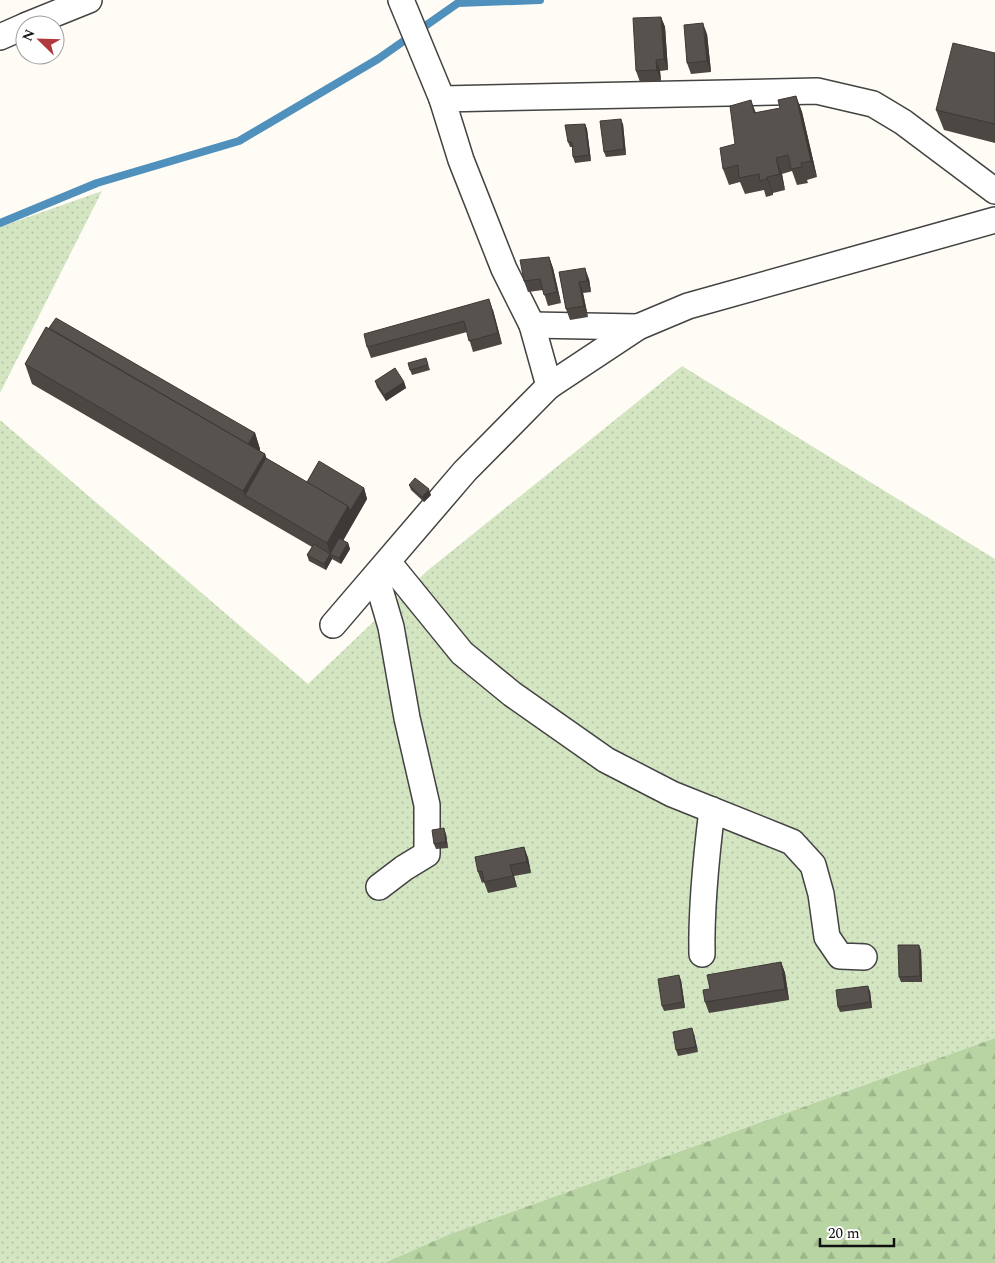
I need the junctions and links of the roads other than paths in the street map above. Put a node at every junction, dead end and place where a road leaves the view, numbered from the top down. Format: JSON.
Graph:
{"nodes":[{"id":1,"x":89,"y":0,"type":"edge"},
{"id":2,"x":405,"y":9,"type":"edge"},
{"id":3,"x":51,"y":15,"type":"edge"},
{"id":4,"x":15,"y":30,"type":"edge"},
{"id":5,"x":0,"y":37,"type":"edge"},
{"id":6,"x":442,"y":99,"type":"junction"},
{"id":7,"x":995,"y":191,"type":"edge"},
{"id":8,"x":995,"y":220,"type":"edge"},
{"id":9,"x":532,"y":325,"type":"junction"},
{"id":10,"x":638,"y":327,"type":"junction"},
{"id":11,"x":549,"y":386,"type":"junction"},
{"id":12,"x":382,"y":569,"type":"junction"},
{"id":13,"x":333,"y":625,"type":"dead end"},
{"id":14,"x":712,"y":810,"type":"junction"},
{"id":15,"x":379,"y":887,"type":"dead end"},
{"id":16,"x":702,"y":954,"type":"dead end"},
{"id":17,"x":864,"y":957,"type":"dead end"}],
"edges":[{"from":1,"to":3,"type":"street"},
{"from":2,"to":6,"type":"street"},
{"from":4,"to":5,"type":"street"},
{"from":6,"to":7,"type":"street"},
{"from":6,"to":9,"type":"street"},
{"from":8,"to":10,"type":"street"},
{"from":9,"to":10,"type":"street"},
{"from":9,"to":11,"type":"street"},
{"from":10,"to":11,"type":"street"},
{"from":11,"to":12,"type":"street"},
{"from":12,"to":13,"type":"street"},
{"from":12,"to":14,"type":"street"},
{"from":12,"to":15,"type":"street"},
{"from":14,"to":16,"type":"street"},
{"from":14,"to":17,"type":"street"}]}
